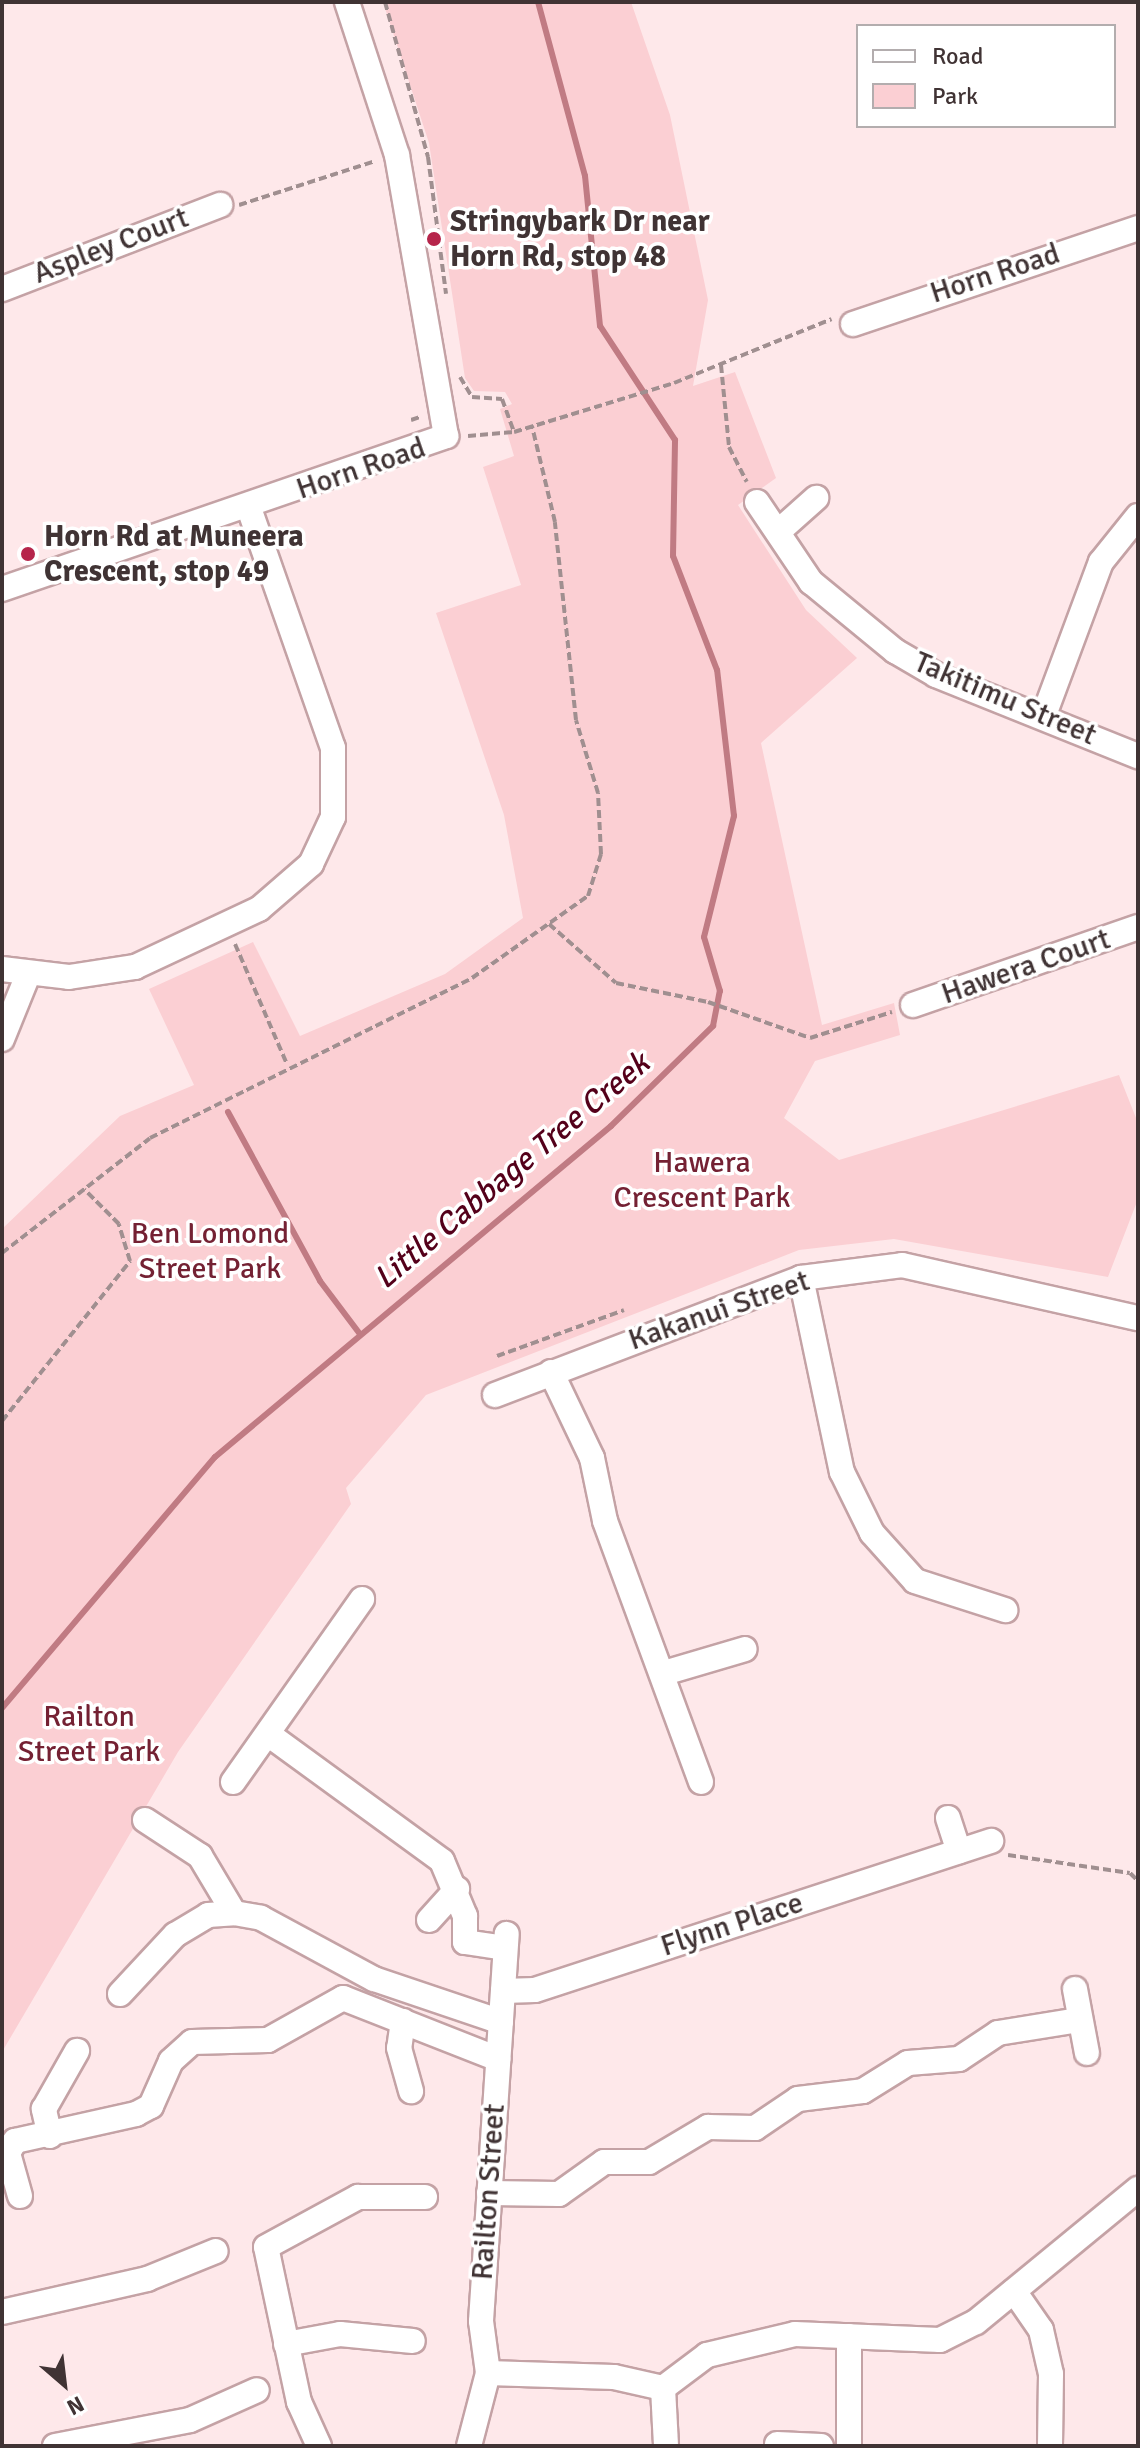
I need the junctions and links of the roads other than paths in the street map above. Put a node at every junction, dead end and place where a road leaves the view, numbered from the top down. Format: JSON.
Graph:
{"nodes":[{"id":1,"x":347,"y":2,"type":"edge"},
{"id":2,"x":220,"y":205,"type":"road end"},
{"id":3,"x":1138,"y":228,"type":"edge"},
{"id":4,"x":2,"y":289,"type":"edge"},
{"id":5,"x":853,"y":324,"type":"road end"},
{"id":6,"x":816,"y":498,"type":"dead end"},
{"id":7,"x":757,"y":502,"type":"road end"},
{"id":8,"x":249,"y":508,"type":"junction"},
{"id":9,"x":1138,"y":516,"type":"edge"},
{"id":10,"x":779,"y":531,"type":"junction"},
{"id":11,"x":2,"y":589,"type":"edge"},
{"id":12,"x":1044,"y":715,"type":"junction"},
{"id":13,"x":1138,"y":756,"type":"edge"},
{"id":14,"x":1138,"y":927,"type":"edge"},
{"id":15,"x":2,"y":969,"type":"edge"},
{"id":16,"x":27,"y":977,"type":"junction"},
{"id":17,"x":913,"y":1005,"type":"road end"},
{"id":18,"x":2,"y":1039,"type":"edge"},
{"id":19,"x":801,"y":1278,"type":"junction"},
{"id":20,"x":1138,"y":1318,"type":"edge"},
{"id":21,"x":551,"y":1372,"type":"junction"},
{"id":22,"x":495,"y":1395,"type":"dead end"},
{"id":23,"x":362,"y":1599,"type":"dead end"},
{"id":24,"x":1005,"y":1610,"type":"dead end"},
{"id":25,"x":745,"y":1649,"type":"dead end"},
{"id":26,"x":664,"y":1673,"type":"junction"},
{"id":27,"x":268,"y":1734,"type":"junction"},
{"id":28,"x":233,"y":1782,"type":"dead end"},
{"id":29,"x":701,"y":1782,"type":"dead end"},
{"id":30,"x":948,"y":1818,"type":"dead end"},
{"id":31,"x":145,"y":1820,"type":"dead end"},
{"id":32,"x":991,"y":1841,"type":"road end"},
{"id":33,"x":959,"y":1851,"type":"junction"},
{"id":34,"x":457,"y":1889,"type":"junction"},
{"id":35,"x":234,"y":1913,"type":"junction"},
{"id":36,"x":429,"y":1920,"type":"dead end"},
{"id":37,"x":1075,"y":1989,"type":"dead end"},
{"id":38,"x":503,"y":1991,"type":"junction"},
{"id":39,"x":120,"y":1994,"type":"dead end"},
{"id":40,"x":1078,"y":2020,"type":"junction"},
{"id":41,"x":403,"y":2021,"type":"junction"},
{"id":42,"x":501,"y":2022,"type":"junction"},
{"id":43,"x":77,"y":2051,"type":"dead end"},
{"id":44,"x":1087,"y":2053,"type":"dead end"},
{"id":45,"x":498,"y":2059,"type":"junction"},
{"id":46,"x":411,"y":2091,"type":"dead end"},
{"id":47,"x":50,"y":2136,"type":"junction"},
{"id":48,"x":489,"y":2193,"type":"junction"},
{"id":49,"x":20,"y":2196,"type":"dead end"},
{"id":50,"x":425,"y":2197,"type":"dead end"},
{"id":51,"x":1135,"y":2200,"type":"edge"},
{"id":52,"x":216,"y":2251,"type":"dead end"},
{"id":53,"x":1014,"y":2291,"type":"junction"},
{"id":54,"x":2,"y":2312,"type":"edge"},
{"id":55,"x":849,"y":2336,"type":"junction"},
{"id":56,"x":413,"y":2341,"type":"dead end"},
{"id":57,"x":286,"y":2344,"type":"junction"},
{"id":58,"x":488,"y":2373,"type":"junction"},
{"id":59,"x":663,"y":2388,"type":"junction"},
{"id":60,"x":257,"y":2390,"type":"dead end"},
{"id":61,"x":777,"y":2444,"type":"edge"},
{"id":62,"x":55,"y":2446,"type":"edge"},
{"id":63,"x":319,"y":2446,"type":"edge"},
{"id":64,"x":469,"y":2446,"type":"edge"},
{"id":65,"x":666,"y":2446,"type":"edge"},
{"id":66,"x":821,"y":2446,"type":"edge"},
{"id":67,"x":849,"y":2446,"type":"edge"},
{"id":68,"x":1050,"y":2446,"type":"edge"}],
"edges":[{"from":1,"to":8,"type":"street","name":"Horn Road"},
{"from":2,"to":4,"type":"street","name":"Aspley Court"},
{"from":3,"to":5,"type":"street","name":"Horn Road"},
{"from":6,"to":10,"type":"street"},
{"from":7,"to":10,"type":"street","name":"Takitimu Street"},
{"from":8,"to":11,"type":"street","name":"Horn Road"},
{"from":8,"to":16,"type":"street"},
{"from":9,"to":12,"type":"street"},
{"from":10,"to":12,"type":"street","name":"Takitimu Street"},
{"from":12,"to":13,"type":"street","name":"Takitimu Street"},
{"from":14,"to":17,"type":"street","name":"Hawera Court"},
{"from":15,"to":16,"type":"street"},
{"from":16,"to":18,"type":"street"},
{"from":19,"to":20,"type":"street","name":"Kakanui Street"},
{"from":19,"to":21,"type":"street","name":"Kakanui Street"},
{"from":19,"to":24,"type":"street"},
{"from":21,"to":22,"type":"street","name":"Kakanui Street"},
{"from":21,"to":26,"type":"street"},
{"from":23,"to":27,"type":"street"},
{"from":25,"to":26,"type":"street"},
{"from":26,"to":29,"type":"street"},
{"from":27,"to":28,"type":"street"},
{"from":27,"to":34,"type":"street"},
{"from":30,"to":33,"type":"street"},
{"from":31,"to":35,"type":"street"},
{"from":32,"to":33,"type":"street","name":"Flynn Place"},
{"from":33,"to":38,"type":"street","name":"Flynn Place"},
{"from":34,"to":36,"type":"street"},
{"from":34,"to":38,"type":"street","name":"Railton Street"},
{"from":35,"to":39,"type":"street"},
{"from":35,"to":42,"type":"street"},
{"from":37,"to":40,"type":"street"},
{"from":38,"to":42,"type":"street","name":"Railton Street"},
{"from":40,"to":44,"type":"street"},
{"from":40,"to":48,"type":"street"},
{"from":41,"to":45,"type":"street"},
{"from":41,"to":46,"type":"street"},
{"from":41,"to":47,"type":"street"},
{"from":42,"to":45,"type":"street","name":"Railton Street"},
{"from":43,"to":47,"type":"street"},
{"from":45,"to":48,"type":"street","name":"Railton Street"},
{"from":47,"to":49,"type":"street"},
{"from":48,"to":58,"type":"street","name":"Railton Street"},
{"from":50,"to":57,"type":"street"},
{"from":51,"to":53,"type":"street"},
{"from":52,"to":54,"type":"street"},
{"from":53,"to":55,"type":"street"},
{"from":53,"to":68,"type":"street"},
{"from":55,"to":59,"type":"street"},
{"from":55,"to":67,"type":"street"},
{"from":56,"to":57,"type":"street"},
{"from":57,"to":63,"type":"street"},
{"from":58,"to":59,"type":"street"},
{"from":58,"to":64,"type":"street","name":"Railton Street"},
{"from":59,"to":65,"type":"street"},
{"from":60,"to":62,"type":"street"},
{"from":61,"to":66,"type":"street"}]}
